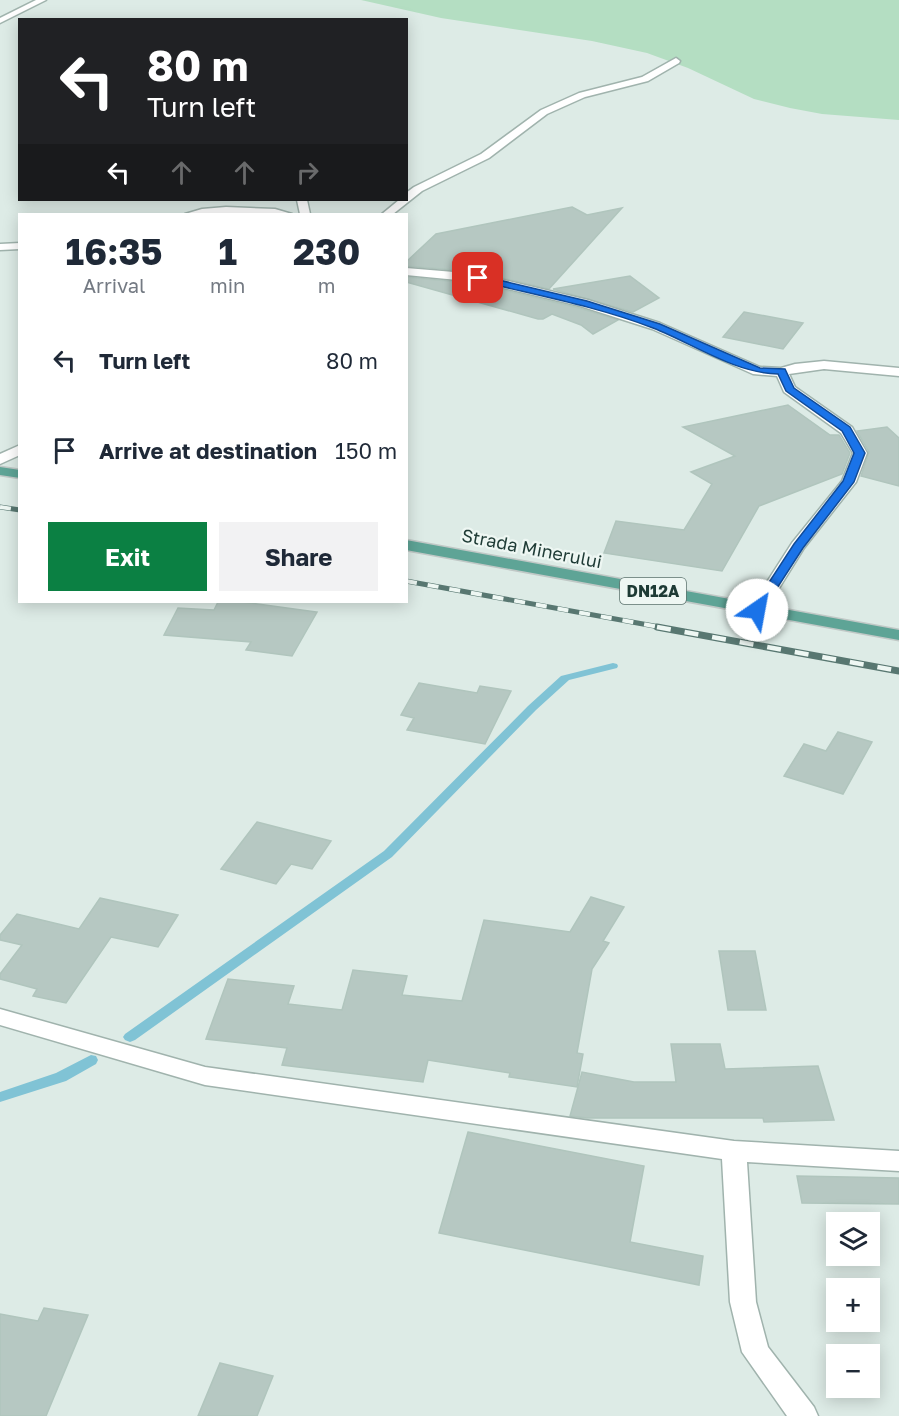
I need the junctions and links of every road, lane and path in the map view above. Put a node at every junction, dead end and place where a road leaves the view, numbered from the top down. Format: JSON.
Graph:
{"nodes":[{"id":1,"x":42,"y":0,"type":"edge"},
{"id":2,"x":0,"y":21,"type":"edge"},
{"id":3,"x":676,"y":61,"type":"dead end"},
{"id":4,"x":408,"y":197,"type":"edge"},
{"id":5,"x":403,"y":201,"type":"edge"},
{"id":6,"x":196,"y":213,"type":"edge"},
{"id":7,"x":279,"y":213,"type":"edge"},
{"id":8,"x":388,"y":213,"type":"edge"},
{"id":9,"x":18,"y":246,"type":"edge"},
{"id":10,"x":0,"y":247,"type":"edge"},
{"id":11,"x":408,"y":271,"type":"edge"},
{"id":12,"x":782,"y":372,"type":"junction"},
{"id":13,"x":899,"y":372,"type":"edge"},
{"id":14,"x":18,"y":451,"type":"edge"},
{"id":15,"x":0,"y":460,"type":"edge"},
{"id":16,"x":0,"y":471,"type":"edge"},
{"id":17,"x":18,"y":474,"type":"edge"},
{"id":18,"x":408,"y":545,"type":"edge"},
{"id":19,"x":757,"y":610,"type":"junction"},
{"id":20,"x":899,"y":635,"type":"edge"},
{"id":21,"x":0,"y":1017,"type":"edge"},
{"id":22,"x":734,"y":1151,"type":"junction"},
{"id":23,"x":899,"y":1161,"type":"edge"},
{"id":24,"x":804,"y":1416,"type":"edge"}],
"edges":[{"from":1,"to":2,"type":"street"},
{"from":3,"to":4,"type":"street"},
{"from":5,"to":8,"type":"street"},
{"from":6,"to":7,"type":"street"},
{"from":9,"to":10,"type":"street"},
{"from":11,"to":12,"type":"street"},
{"from":12,"to":13,"type":"street"},
{"from":12,"to":19,"type":"street"},
{"from":14,"to":15,"type":"street"},
{"from":16,"to":17,"type":"main road"},
{"from":18,"to":19,"type":"main road","name":"Strada Minerului","number":"DN12A"},
{"from":19,"to":20,"type":"main road","name":"Strada Minerului","number":"DN12A"},
{"from":21,"to":22,"type":"street"},
{"from":22,"to":23,"type":"street"},
{"from":22,"to":24,"type":"street"}]}
